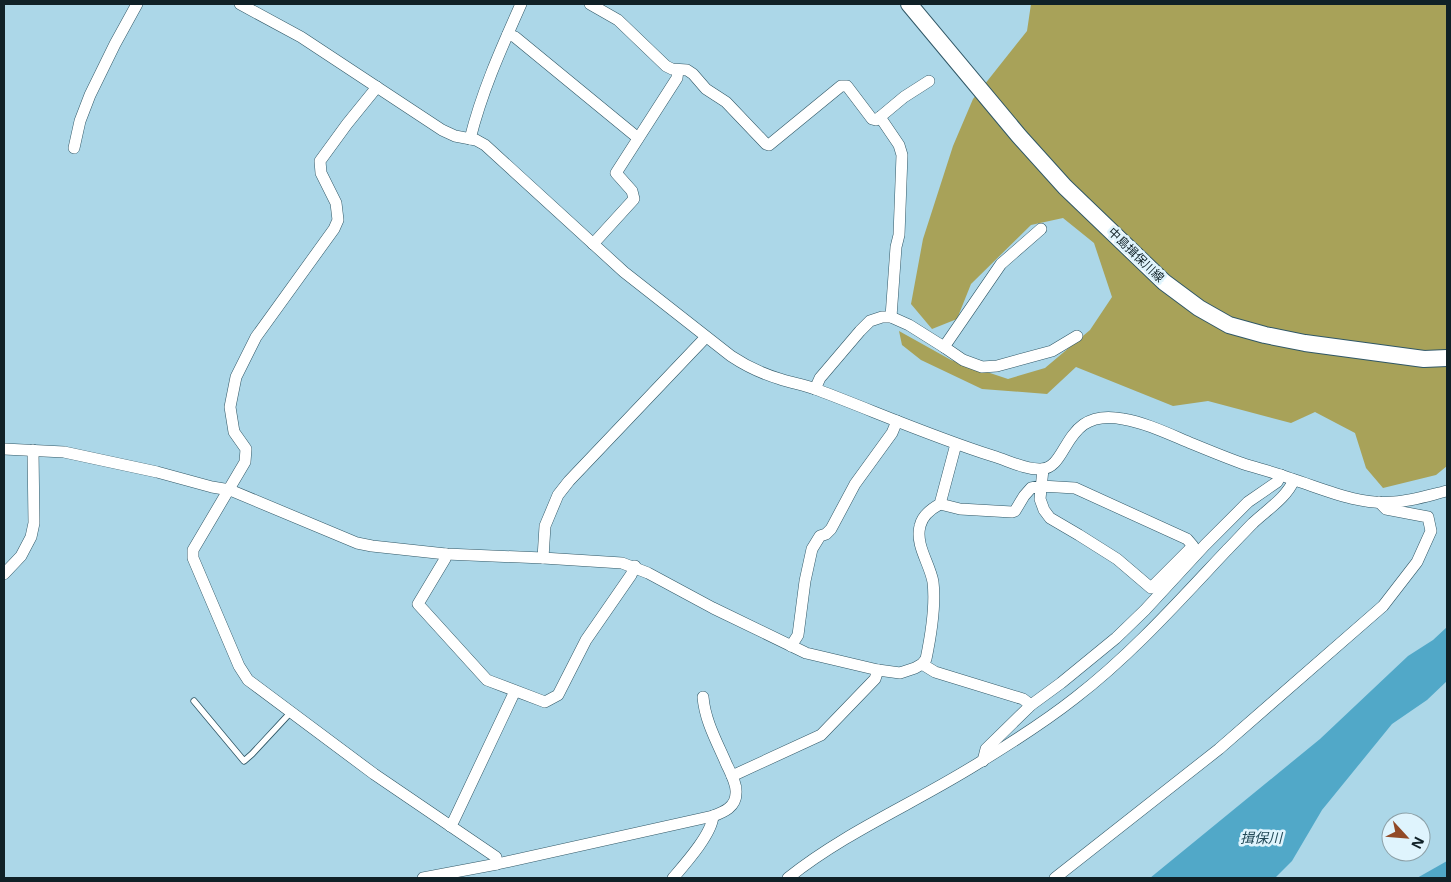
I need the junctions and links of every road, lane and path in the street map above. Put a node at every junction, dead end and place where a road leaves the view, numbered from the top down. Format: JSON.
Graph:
{"nodes":[{"id":1,"x":137,"y":4,"type":"edge"},
{"id":2,"x":240,"y":4,"type":"edge"},
{"id":3,"x":521,"y":4,"type":"edge"},
{"id":4,"x":590,"y":4,"type":"edge"},
{"id":5,"x":909,"y":4,"type":"edge"},
{"id":6,"x":508,"y":34,"type":"junction"},
{"id":7,"x":678,"y":70,"type":"junction"},
{"id":8,"x":930,"y":82,"type":"dead end"},
{"id":9,"x":377,"y":87,"type":"junction"},
{"id":10,"x":880,"y":117,"type":"junction"},
{"id":11,"x":638,"y":138,"type":"junction"},
{"id":12,"x":470,"y":139,"type":"junction"},
{"id":13,"x":74,"y":148,"type":"dead end"},
{"id":14,"x":1041,"y":229,"type":"dead end"},
{"id":15,"x":593,"y":244,"type":"junction"},
{"id":16,"x":891,"y":317,"type":"junction"},
{"id":17,"x":1077,"y":336,"type":"dead end"},
{"id":18,"x":706,"y":337,"type":"junction"},
{"id":19,"x":944,"y":347,"type":"junction"},
{"id":20,"x":1447,"y":358,"type":"edge"},
{"id":21,"x":815,"y":389,"type":"junction"},
{"id":22,"x":897,"y":422,"type":"junction"},
{"id":23,"x":956,"y":444,"type":"junction"},
{"id":24,"x":4,"y":449,"type":"edge"},
{"id":25,"x":33,"y":450,"type":"junction"},
{"id":26,"x":1043,"y":469,"type":"junction"},
{"id":27,"x":1281,"y":475,"type":"junction"},
{"id":28,"x":1294,"y":480,"type":"junction"},
{"id":29,"x":1041,"y":486,"type":"junction"},
{"id":30,"x":230,"y":490,"type":"junction"},
{"id":31,"x":1447,"y":491,"type":"edge"},
{"id":32,"x":1379,"y":502,"type":"junction"},
{"id":33,"x":940,"y":504,"type":"junction"},
{"id":34,"x":446,"y":554,"type":"junction"},
{"id":35,"x":543,"y":558,"type":"junction"},
{"id":36,"x":635,"y":566,"type":"junction"},
{"id":37,"x":4,"y":574,"type":"edge"},
{"id":38,"x":791,"y":646,"type":"junction"},
{"id":39,"x":922,"y":664,"type":"junction"},
{"id":40,"x":878,"y":670,"type":"junction"},
{"id":41,"x":515,"y":691,"type":"junction"},
{"id":42,"x":703,"y":697,"type":"dead end"},
{"id":43,"x":194,"y":701,"type":"dead end"},
{"id":44,"x":1031,"y":705,"type":"junction"},
{"id":45,"x":292,"y":712,"type":"junction"},
{"id":46,"x":982,"y":761,"type":"junction"},
{"id":47,"x":732,"y":776,"type":"junction"},
{"id":48,"x":713,"y":816,"type":"junction"},
{"id":49,"x":450,"y":826,"type":"junction"},
{"id":50,"x":496,"y":864,"type":"junction"},
{"id":51,"x":422,"y":878,"type":"edge"},
{"id":52,"x":673,"y":878,"type":"edge"},
{"id":53,"x":788,"y":878,"type":"edge"},
{"id":54,"x":1055,"y":878,"type":"edge"}],
"edges":[{"from":1,"to":13,"type":"street"},
{"from":2,"to":9,"type":"street"},
{"from":3,"to":6,"type":"street"},
{"from":4,"to":7,"type":"street"},
{"from":5,"to":20,"type":"main road","name":"中島揖保川線"},
{"from":6,"to":11,"type":"street"},
{"from":6,"to":12,"type":"street"},
{"from":7,"to":10,"type":"street"},
{"from":7,"to":11,"type":"street"},
{"from":8,"to":10,"type":"street"},
{"from":9,"to":12,"type":"street"},
{"from":9,"to":30,"type":"street"},
{"from":10,"to":16,"type":"street"},
{"from":11,"to":15,"type":"street"},
{"from":12,"to":15,"type":"street"},
{"from":14,"to":19,"type":"street"},
{"from":15,"to":18,"type":"street"},
{"from":16,"to":19,"type":"street"},
{"from":16,"to":21,"type":"street"},
{"from":17,"to":19,"type":"street"},
{"from":18,"to":21,"type":"street"},
{"from":18,"to":35,"type":"street"},
{"from":21,"to":22,"type":"street"},
{"from":22,"to":23,"type":"street"},
{"from":22,"to":38,"type":"street"},
{"from":23,"to":26,"type":"street"},
{"from":23,"to":33,"type":"street"},
{"from":24,"to":25,"type":"street"},
{"from":25,"to":30,"type":"street"},
{"from":25,"to":37,"type":"street"},
{"from":26,"to":27,"type":"street"},
{"from":26,"to":29,"type":"street"},
{"from":27,"to":28,"type":"street"},
{"from":27,"to":44,"type":"street"},
{"from":28,"to":32,"type":"street"},
{"from":28,"to":46,"type":"street"},
{"from":29,"to":29,"type":"street"},
{"from":29,"to":33,"type":"street"},
{"from":30,"to":34,"type":"street"},
{"from":30,"to":45,"type":"street"},
{"from":31,"to":32,"type":"street"},
{"from":32,"to":54,"type":"street"},
{"from":33,"to":39,"type":"street"},
{"from":34,"to":35,"type":"street"},
{"from":34,"to":41,"type":"street"},
{"from":35,"to":36,"type":"street"},
{"from":36,"to":38,"type":"street"},
{"from":36,"to":41,"type":"street"},
{"from":38,"to":40,"type":"street"},
{"from":39,"to":40,"type":"street"},
{"from":39,"to":44,"type":"street"},
{"from":40,"to":47,"type":"street"},
{"from":41,"to":49,"type":"street"},
{"from":42,"to":47,"type":"street"},
{"from":43,"to":45,"type":"lane"},
{"from":44,"to":46,"type":"street"},
{"from":45,"to":49,"type":"street"},
{"from":46,"to":53,"type":"street"},
{"from":47,"to":48,"type":"street"},
{"from":48,"to":50,"type":"street"},
{"from":48,"to":52,"type":"street"},
{"from":49,"to":50,"type":"street"},
{"from":50,"to":51,"type":"street"}]}
